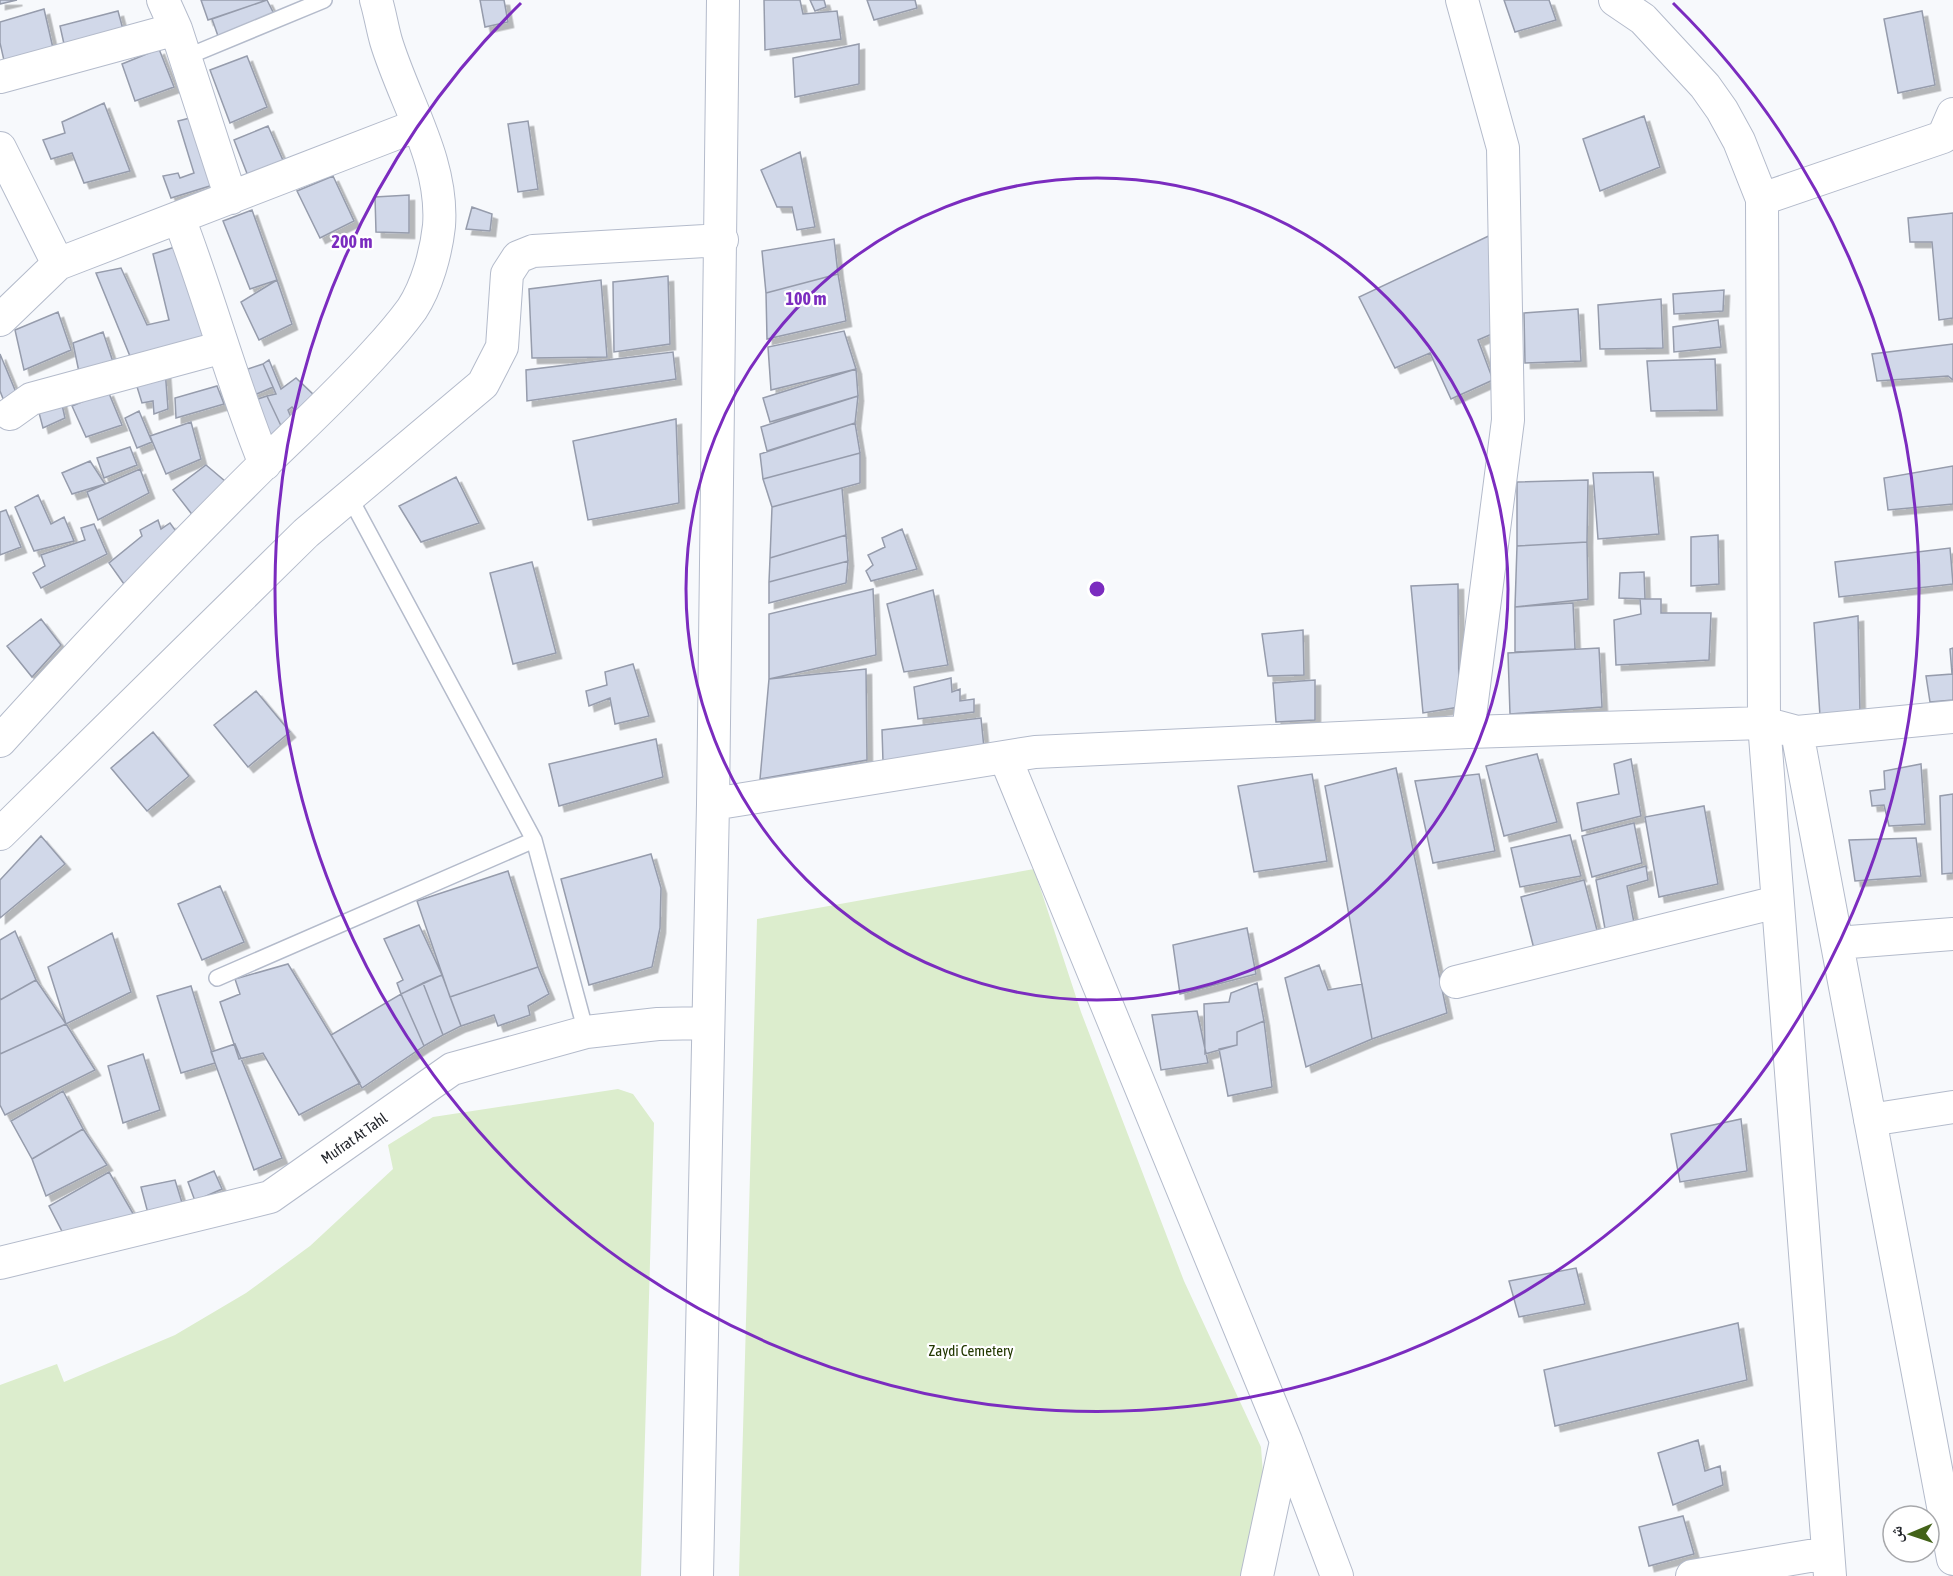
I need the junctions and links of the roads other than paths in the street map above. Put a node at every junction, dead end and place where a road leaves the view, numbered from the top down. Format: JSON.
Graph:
{"nodes":[{"id":1,"x":163,"y":0,"type":"edge"},
{"id":2,"x":324,"y":0,"type":"edge"},
{"id":3,"x":376,"y":0,"type":"edge"},
{"id":4,"x":723,"y":0,"type":"edge"},
{"id":5,"x":1462,"y":0,"type":"edge"},
{"id":6,"x":1615,"y":0,"type":"edge"},
{"id":7,"x":180,"y":44,"type":"junction"},
{"id":8,"x":0,"y":77,"type":"edge"},
{"id":9,"x":1953,"y":114,"type":"edge"},
{"id":10,"x":418,"y":124,"type":"junction"},
{"id":11,"x":0,"y":148,"type":"edge"},
{"id":12,"x":231,"y":198,"type":"junction"},
{"id":13,"x":1762,"y":199,"type":"junction"},
{"id":14,"x":179,"y":218,"type":"junction"},
{"id":15,"x":722,"y":240,"type":"junction"},
{"id":16,"x":58,"y":264,"type":"junction"},
{"id":17,"x":0,"y":320,"type":"edge"},
{"id":18,"x":224,"y":347,"type":"junction"},
{"id":19,"x":10,"y":414,"type":"dead end"},
{"id":20,"x":265,"y":464,"type":"junction"},
{"id":21,"x":349,"y":496,"type":"junction"},
{"id":22,"x":1953,"y":717,"type":"edge"},
{"id":23,"x":1764,"y":723,"type":"junction"},
{"id":24,"x":1468,"y":732,"type":"junction"},
{"id":25,"x":1797,"y":732,"type":"junction"},
{"id":26,"x":0,"y":741,"type":"edge"},
{"id":27,"x":1005,"y":756,"type":"junction"},
{"id":28,"x":713,"y":804,"type":"junction"},
{"id":29,"x":0,"y":834,"type":"edge"},
{"id":30,"x":534,"y":840,"type":"junction"},
{"id":31,"x":1777,"y":902,"type":"junction"},
{"id":32,"x":1953,"y":934,"type":"edge"},
{"id":33,"x":1837,"y":942,"type":"junction"},
{"id":34,"x":217,"y":978,"type":"dead end"},
{"id":35,"x":1456,"y":982,"type":"dead end"},
{"id":36,"x":707,"y":1023,"type":"junction"},
{"id":37,"x":586,"y":1032,"type":"junction"},
{"id":38,"x":1953,"y":1107,"type":"edge"},
{"id":39,"x":1870,"y":1120,"type":"junction"},
{"id":40,"x":2,"y":1258,"type":"edge"},
{"id":41,"x":1286,"y":1441,"type":"junction"},
{"id":42,"x":1942,"y":1444,"type":"edge"},
{"id":43,"x":1953,"y":1559,"type":"edge"},
{"id":44,"x":1829,"y":1565,"type":"edge"},
{"id":45,"x":697,"y":1576,"type":"edge"},
{"id":46,"x":1257,"y":1576,"type":"edge"},
{"id":47,"x":1337,"y":1576,"type":"edge"},
{"id":48,"x":1692,"y":1576,"type":"edge"}],
"edges":[{"from":1,"to":7,"type":"street"},
{"from":2,"to":7,"type":"lane"},
{"from":3,"to":10,"type":"street"},
{"from":4,"to":15,"type":"street"},
{"from":5,"to":24,"type":"street"},
{"from":6,"to":13,"type":"street"},
{"from":7,"to":8,"type":"street"},
{"from":7,"to":12,"type":"street"},
{"from":9,"to":13,"type":"street"},
{"from":10,"to":12,"type":"street"},
{"from":10,"to":20,"type":"street"},
{"from":11,"to":16,"type":"street"},
{"from":12,"to":14,"type":"street"},
{"from":13,"to":23,"type":"street"},
{"from":14,"to":16,"type":"street"},
{"from":14,"to":18,"type":"street"},
{"from":15,"to":21,"type":"street"},
{"from":15,"to":28,"type":"street"},
{"from":16,"to":17,"type":"street"},
{"from":18,"to":19,"type":"street"},
{"from":18,"to":20,"type":"street"},
{"from":20,"to":26,"type":"street"},
{"from":21,"to":29,"type":"street"},
{"from":21,"to":30,"type":"lane"},
{"from":22,"to":25,"type":"street"},
{"from":23,"to":24,"type":"street"},
{"from":23,"to":25,"type":"street"},
{"from":23,"to":31,"type":"street"},
{"from":24,"to":27,"type":"street"},
{"from":25,"to":33,"type":"street"},
{"from":27,"to":28,"type":"street"},
{"from":27,"to":41,"type":"street"},
{"from":28,"to":36,"type":"street"},
{"from":30,"to":34,"type":"lane"},
{"from":30,"to":37,"type":"lane"},
{"from":31,"to":35,"type":"street"},
{"from":31,"to":44,"type":"street"},
{"from":32,"to":33,"type":"street"},
{"from":33,"to":39,"type":"street"},
{"from":36,"to":37,"type":"street","name":"Mufrat At Tahl"},
{"from":36,"to":45,"type":"street"},
{"from":37,"to":40,"type":"street","name":"Mufrat At Tahl"},
{"from":38,"to":39,"type":"street"},
{"from":39,"to":42,"type":"street"},
{"from":41,"to":46,"type":"street"},
{"from":41,"to":47,"type":"street"},
{"from":42,"to":43,"type":"street"},
{"from":44,"to":48,"type":"street"}]}
